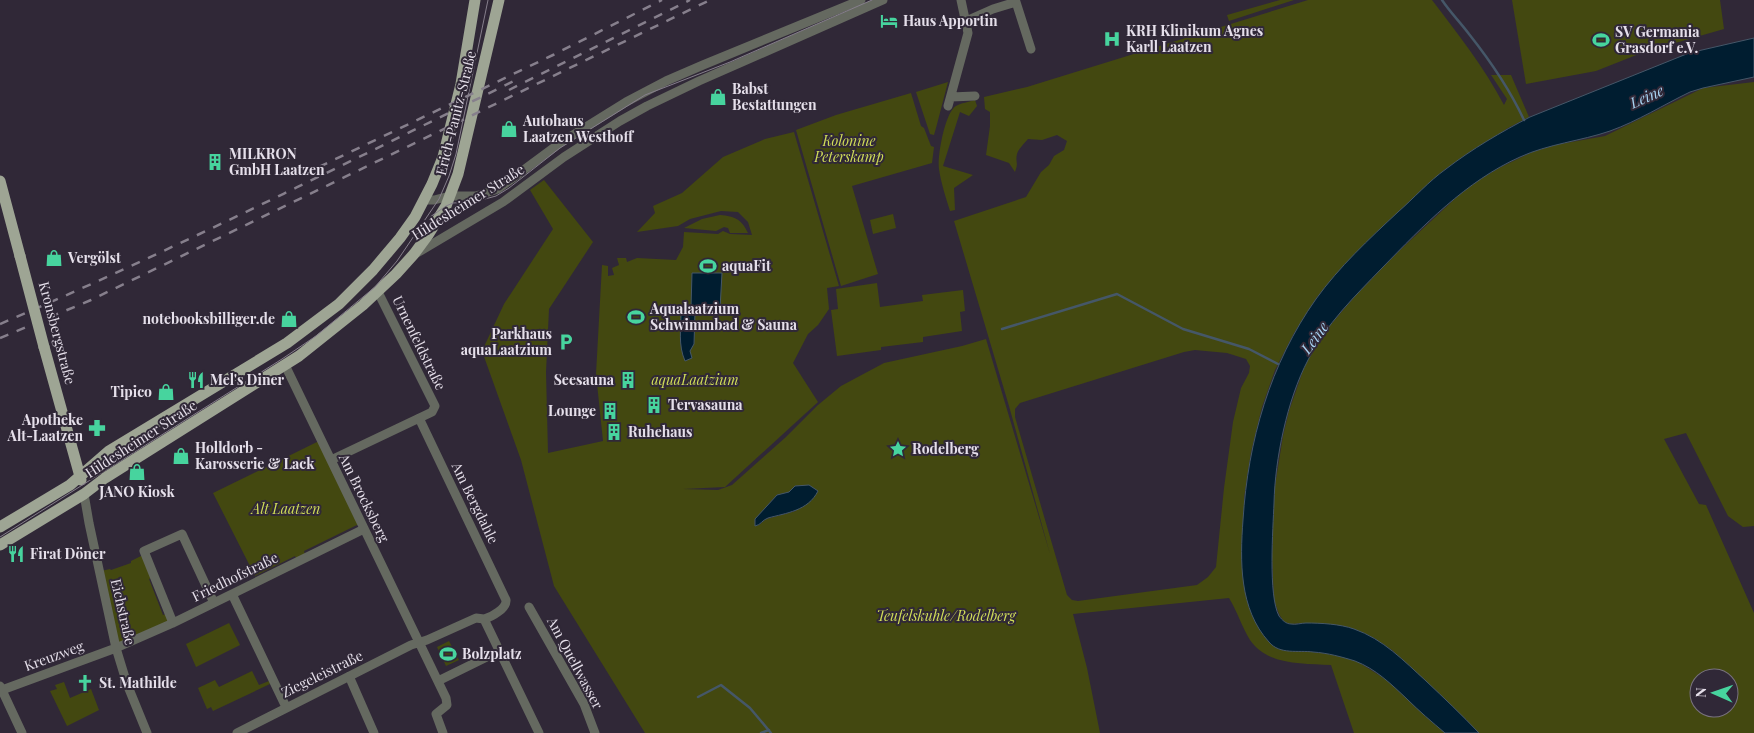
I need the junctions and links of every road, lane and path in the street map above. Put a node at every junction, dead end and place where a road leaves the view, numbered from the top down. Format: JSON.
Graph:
{"nodes":[{"id":1,"x":475,"y":0,"type":"edge"},
{"id":2,"x":499,"y":0,"type":"edge"},
{"id":3,"x":861,"y":0,"type":"edge"},
{"id":4,"x":883,"y":0,"type":"edge"},
{"id":5,"x":961,"y":0,"type":"edge"},
{"id":6,"x":966,"y":21,"type":"junction"},
{"id":7,"x":1031,"y":49,"type":"dead end"},
{"id":8,"x":975,"y":96,"type":"dead end"},
{"id":9,"x":0,"y":181,"type":"edge"},
{"id":10,"x":450,"y":196,"type":"junction"},
{"id":11,"x":424,"y":200,"type":"junction"},
{"id":12,"x":414,"y":254,"type":"junction"},
{"id":13,"x":378,"y":292,"type":"junction"},
{"id":14,"x":284,"y":365,"type":"junction"},
{"id":15,"x":419,"y":418,"type":"junction"},
{"id":16,"x":73,"y":450,"type":"junction"},
{"id":17,"x":98,"y":459,"type":"junction"},
{"id":18,"x":331,"y":460,"type":"junction"},
{"id":19,"x":80,"y":475,"type":"junction"},
{"id":20,"x":84,"y":494,"type":"junction"},
{"id":21,"x":0,"y":527,"type":"edge"},
{"id":22,"x":364,"y":529,"type":"junction"},
{"id":23,"x":0,"y":545,"type":"edge"},
{"id":24,"x":232,"y":594,"type":"junction"},
{"id":25,"x":506,"y":600,"type":"joint"},
{"id":26,"x":214,"y":603,"type":"junction"},
{"id":27,"x":529,"y":607,"type":"dead end"},
{"id":28,"x":484,"y":619,"type":"junction"},
{"id":29,"x":173,"y":622,"type":"junction"},
{"id":30,"x":420,"y":643,"type":"junction"},
{"id":31,"x":116,"y":648,"type":"junction"},
{"id":32,"x":499,"y":651,"type":"junction"},
{"id":33,"x":349,"y":676,"type":"junction"},
{"id":34,"x":438,"y":681,"type":"junction"},
{"id":35,"x":1,"y":688,"type":"edge"},
{"id":36,"x":286,"y":707,"type":"junction"},
{"id":37,"x":256,"y":723,"type":"junction"},
{"id":38,"x":22,"y":733,"type":"edge"},
{"id":39,"x":147,"y":733,"type":"edge"},
{"id":40,"x":237,"y":733,"type":"edge"},
{"id":41,"x":261,"y":733,"type":"edge"},
{"id":42,"x":374,"y":733,"type":"edge"},
{"id":43,"x":442,"y":733,"type":"edge"},
{"id":44,"x":539,"y":733,"type":"edge"},
{"id":45,"x":595,"y":733,"type":"edge"}],
"edges":[{"from":1,"to":11,"type":"main road","name":"Erich-Panitz-Straße"},
{"from":2,"to":10,"type":"main road","name":"Erich-Panitz-Straße"},
{"from":3,"to":10,"type":"street","name":"Hildesheimer Straße"},
{"from":4,"to":12,"type":"street","name":"Hildesheimer Straße"},
{"from":5,"to":6,"type":"street"},
{"from":6,"to":7,"type":"street"},
{"from":6,"to":8,"type":"street"},
{"from":9,"to":16,"type":"main road","name":"Kronsbergstraße","bridge":true},
{"from":10,"to":11,"type":"street","name":"Hildesheimer Straße"},
{"from":10,"to":12,"type":"main road","name":"Erich-Panitz-Straße"},
{"from":11,"to":17,"type":"main road","name":"Hildesheimer Straße"},
{"from":12,"to":13,"type":"main road","name":"Hildesheimer Straße"},
{"from":13,"to":14,"type":"main road","name":"Hildesheimer Straße"},
{"from":13,"to":15,"type":"street","name":"Urnenfeldstraße"},
{"from":14,"to":18,"type":"street","name":"Am Brocksberg"},
{"from":14,"to":20,"type":"main road","name":"Hildesheimer Straße"},
{"from":15,"to":18,"type":"street"},
{"from":15,"to":25,"type":"street","name":"Am Bergdahle"},
{"from":16,"to":17,"type":"main road"},
{"from":16,"to":19,"type":"main road","name":"Kronsbergstraße"},
{"from":17,"to":19,"type":"main road","name":"Hildesheimer Straße"},
{"from":18,"to":22,"type":"street","name":"Am Brocksberg"},
{"from":19,"to":20,"type":"main road","name":"Kronsbergstraße"},
{"from":19,"to":21,"type":"main road","name":"Hildesheimer Straße"},
{"from":20,"to":23,"type":"main road","name":"Hildesheimer Straße"},
{"from":20,"to":31,"type":"street","name":"Eichstraße"},
{"from":22,"to":24,"type":"street","name":"Friedhofstraße"},
{"from":22,"to":30,"type":"street","name":"Am Brocksberg"},
{"from":24,"to":26,"type":"street","name":"Friedhofstraße"},
{"from":24,"to":36,"type":"street"},
{"from":25,"to":28,"type":"street","name":"Ziegeleistraße"},
{"from":26,"to":29,"type":"street","name":"Friedhofstraße"},
{"from":26,"to":29,"type":"street"},
{"from":27,"to":45,"type":"street","name":"Am Quellwasser"},
{"from":28,"to":30,"type":"street","name":"Ziegeleistraße"},
{"from":28,"to":32,"type":"street"},
{"from":29,"to":31,"type":"street","name":"Friedhofstraße"},
{"from":30,"to":33,"type":"street","name":"Ziegeleistraße"},
{"from":30,"to":34,"type":"street","name":"Am Brocksberg"},
{"from":31,"to":35,"type":"street","name":"Kreuzweg"},
{"from":31,"to":39,"type":"street","name":"Eichstraße"},
{"from":32,"to":34,"type":"street"},
{"from":32,"to":44,"type":"street"},
{"from":33,"to":36,"type":"street","name":"Ziegeleistraße"},
{"from":33,"to":42,"type":"street"},
{"from":34,"to":43,"type":"street","name":"Am Brocksberg"},
{"from":35,"to":38,"type":"street","name":"Kreuzweg"},
{"from":36,"to":37,"type":"street","name":"Ziegeleistraße"},
{"from":37,"to":40,"type":"street","name":"Ziegeleistraße"},
{"from":37,"to":41,"type":"street"}]}
